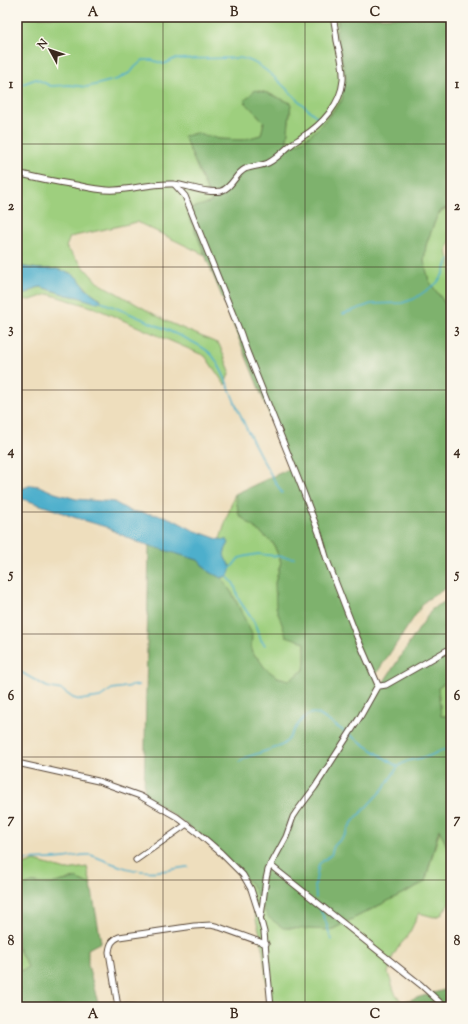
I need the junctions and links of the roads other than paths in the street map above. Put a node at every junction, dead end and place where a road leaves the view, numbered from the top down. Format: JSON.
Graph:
{"nodes":[{"id":1,"x":333,"y":17,"type":"edge"},
{"id":2,"x":17,"y":173,"type":"edge"},
{"id":3,"x":175,"y":185,"type":"junction"},
{"id":4,"x":451,"y":648,"type":"edge"},
{"id":5,"x":378,"y":685,"type":"junction"},
{"id":6,"x":17,"y":763,"type":"edge"},
{"id":7,"x":187,"y":824,"type":"junction"},
{"id":8,"x":136,"y":860,"type":"dead end"},
{"id":9,"x":270,"y":865,"type":"junction"},
{"id":10,"x":260,"y":917,"type":"junction"},
{"id":11,"x":266,"y":944,"type":"junction"},
{"id":12,"x":118,"y":1006,"type":"edge"},
{"id":13,"x":134,"y":1007,"type":"edge"},
{"id":14,"x":271,"y":1007,"type":"edge"},
{"id":15,"x":445,"y":1007,"type":"edge"}],
"edges":[{"from":1,"to":3,"type":"street"},
{"from":2,"to":3,"type":"street"},
{"from":3,"to":5,"type":"street"},
{"from":4,"to":5,"type":"street"},
{"from":5,"to":9,"type":"street"},
{"from":6,"to":7,"type":"street"},
{"from":7,"to":8,"type":"street"},
{"from":7,"to":10,"type":"street"},
{"from":9,"to":10,"type":"street"},
{"from":9,"to":15,"type":"street"},
{"from":10,"to":11,"type":"street"},
{"from":11,"to":12,"type":"street"},
{"from":11,"to":14,"type":"street"},
{"from":12,"to":13,"type":"street"}]}
